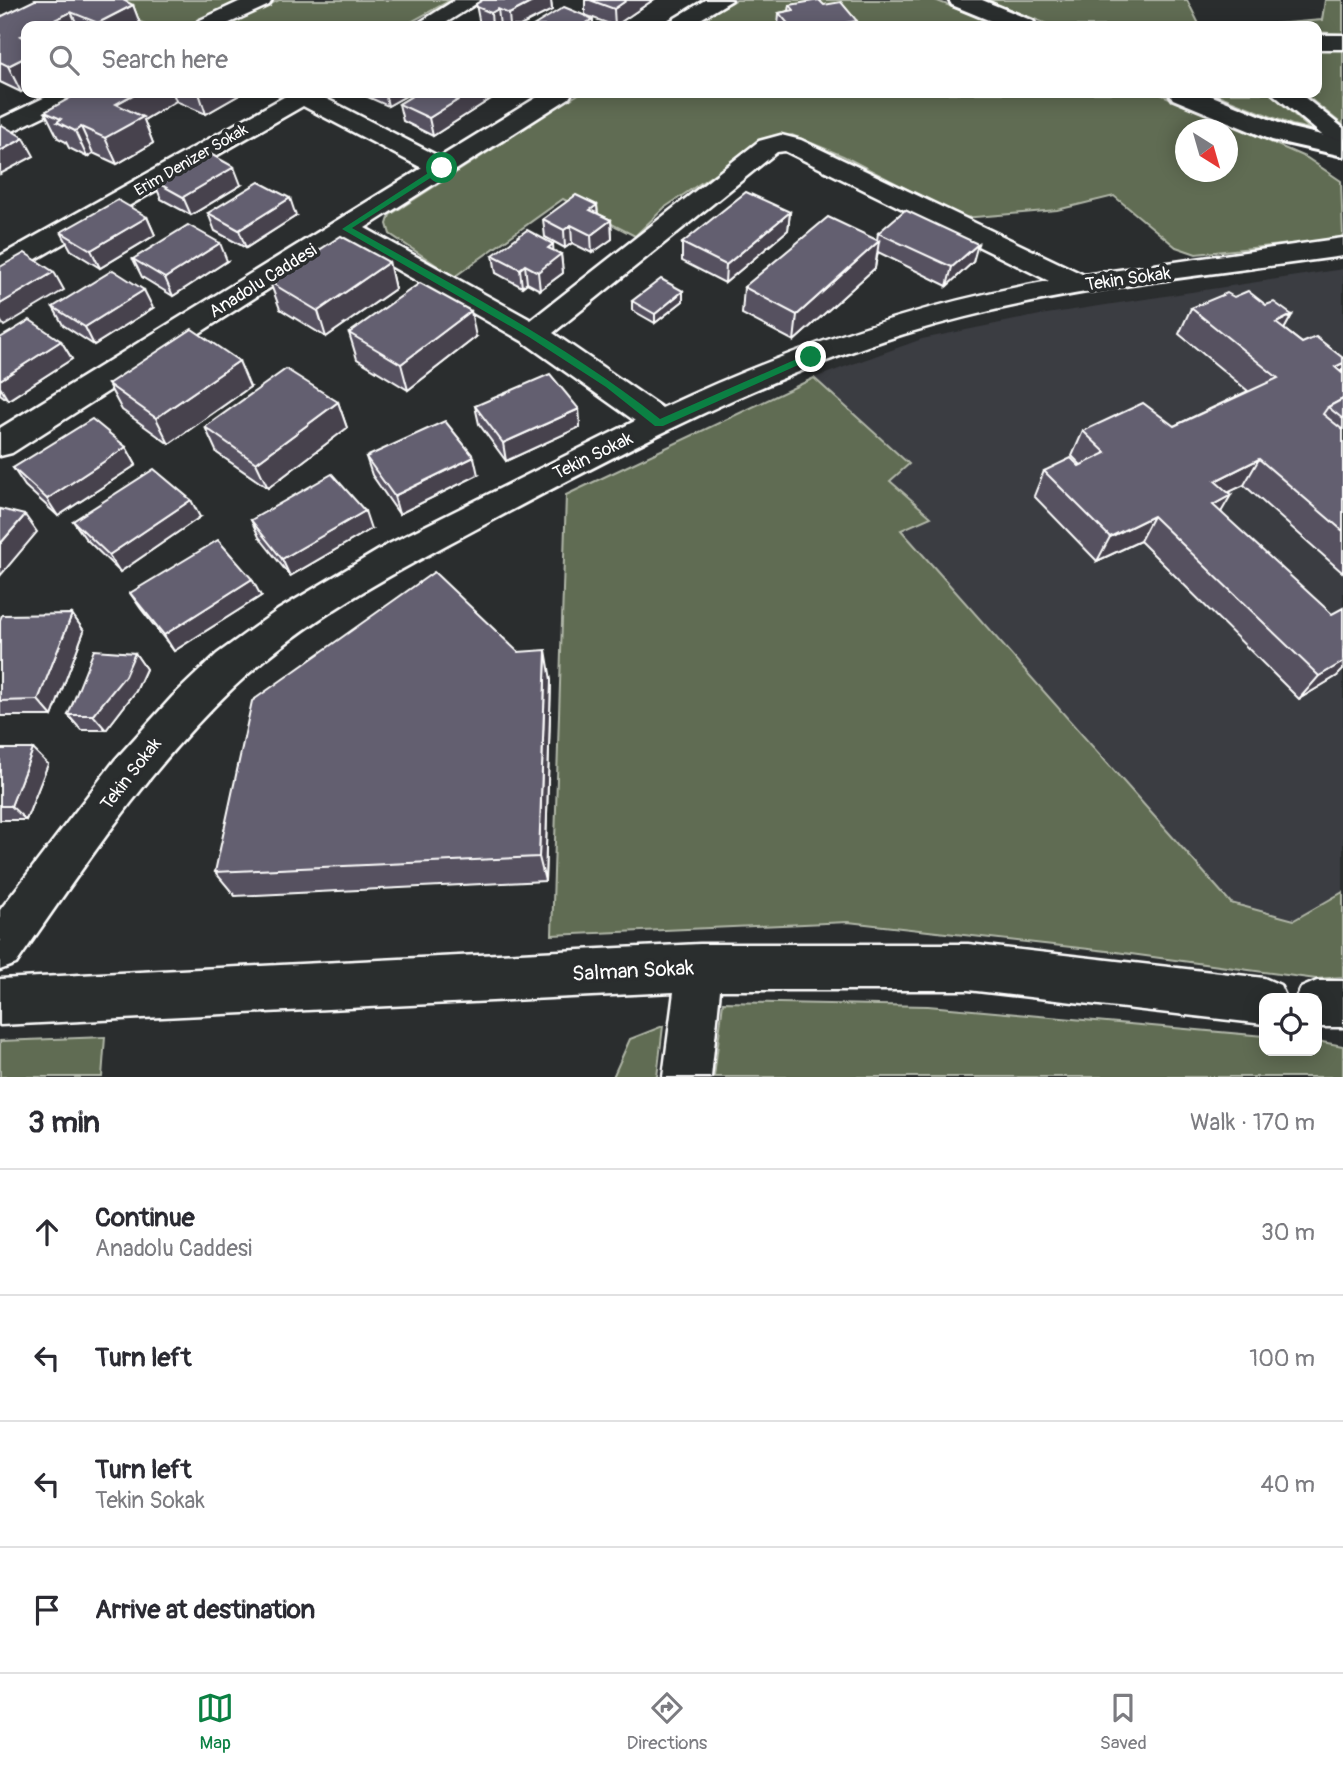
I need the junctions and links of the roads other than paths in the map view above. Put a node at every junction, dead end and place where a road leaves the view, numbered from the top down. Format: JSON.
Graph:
{"nodes":[{"id":1,"x":261,"y":0,"type":"edge"},
{"id":2,"x":471,"y":0,"type":"edge"},
{"id":3,"x":721,"y":0,"type":"edge"},
{"id":4,"x":961,"y":0,"type":"edge"},
{"id":5,"x":217,"y":21,"type":"edge"},
{"id":6,"x":434,"y":21,"type":"edge"},
{"id":7,"x":682,"y":21,"type":"edge"},
{"id":8,"x":1012,"y":21,"type":"edge"},
{"id":9,"x":1322,"y":42,"type":"edge"},
{"id":10,"x":1343,"y":42,"type":"edge"},
{"id":11,"x":62,"y":98,"type":"edge"},
{"id":12,"x":298,"y":98,"type":"edge"},
{"id":13,"x":312,"y":98,"type":"edge"},
{"id":14,"x":552,"y":98,"type":"edge"},
{"id":15,"x":1194,"y":98,"type":"edge"},
{"id":16,"x":1290,"y":98,"type":"edge"},
{"id":17,"x":0,"y":129,"type":"edge"},
{"id":18,"x":1282,"y":134,"type":"junction"},
{"id":19,"x":1343,"y":140,"type":"edge"},
{"id":20,"x":1343,"y":148,"type":"edge"},
{"id":21,"x":1343,"y":162,"type":"edge"},
{"id":22,"x":442,"y":168,"type":"junction"},
{"id":23,"x":346,"y":229,"type":"junction"},
{"id":24,"x":1343,"y":247,"type":"edge"},
{"id":25,"x":0,"y":268,"type":"edge"},
{"id":26,"x":1082,"y":286,"type":"junction"},
{"id":27,"x":533,"y":334,"type":"junction"},
{"id":28,"x":659,"y":424,"type":"junction"},
{"id":29,"x":0,"y":444,"type":"edge"},
{"id":30,"x":0,"y":948,"type":"edge"},
{"id":31,"x":700,"y":967,"type":"junction"},
{"id":32,"x":1259,"y":1001,"type":"edge"},
{"id":33,"x":0,"y":1002,"type":"edge"},
{"id":34,"x":1322,"y":1004,"type":"edge"},
{"id":35,"x":1343,"y":1004,"type":"edge"},
{"id":36,"x":687,"y":1077,"type":"edge"}],
"edges":[{"from":1,"to":5,"type":"street"},
{"from":2,"to":6,"type":"street"},
{"from":3,"to":7,"type":"street"},
{"from":4,"to":8,"type":"street"},
{"from":9,"to":10,"type":"street"},
{"from":11,"to":17,"type":"street"},
{"from":12,"to":25,"type":"street","name":"Erim Denizer Sokak"},
{"from":13,"to":22,"type":"street"},
{"from":14,"to":22,"type":"street","name":"Anadolu Caddesi"},
{"from":15,"to":18,"type":"street"},
{"from":16,"to":19,"type":"street"},
{"from":18,"to":20,"type":"street"},
{"from":18,"to":21,"type":"street"},
{"from":22,"to":23,"type":"street","name":"Anadolu Caddesi"},
{"from":23,"to":27,"type":"street"},
{"from":23,"to":29,"type":"street","name":"Anadolu Caddesi"},
{"from":24,"to":26,"type":"street","name":"Tekin Sokak"},
{"from":26,"to":27,"type":"street"},
{"from":26,"to":28,"type":"street","name":"Tekin Sokak"},
{"from":27,"to":28,"type":"street"},
{"from":28,"to":30,"type":"street","name":"Tekin Sokak"},
{"from":31,"to":32,"type":"street","name":"Salman Sokak"},
{"from":31,"to":33,"type":"street","name":"Salman Sokak"},
{"from":31,"to":36,"type":"street"},
{"from":34,"to":35,"type":"street"}]}
